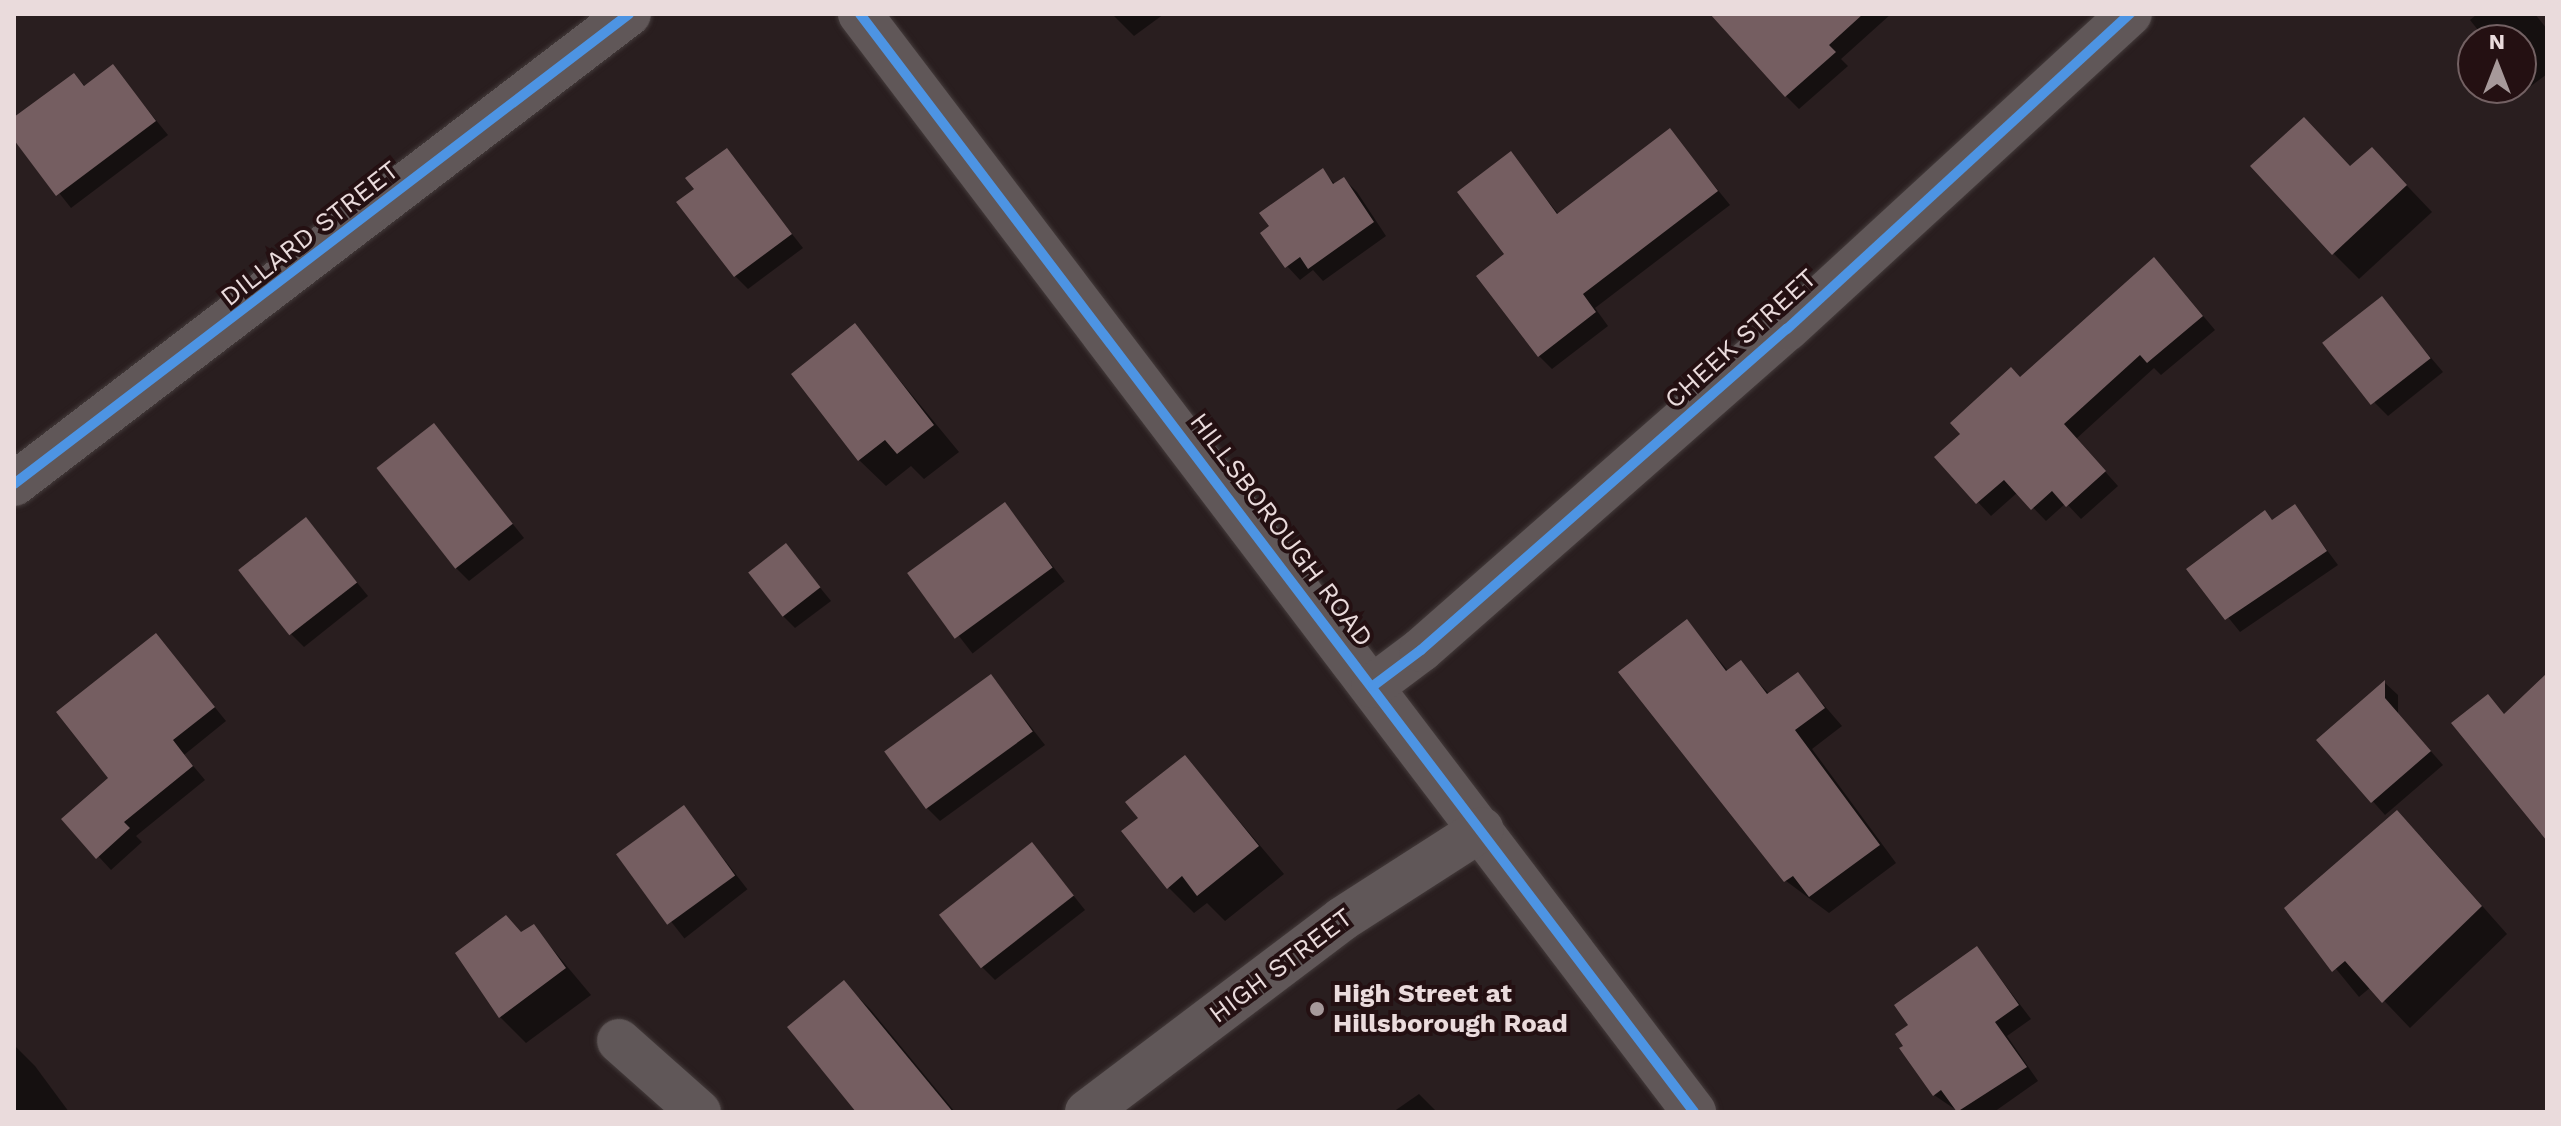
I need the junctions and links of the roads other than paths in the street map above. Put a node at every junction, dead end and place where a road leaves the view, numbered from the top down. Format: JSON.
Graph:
{"nodes":[{"id":1,"x":629,"y":14,"type":"edge"},
{"id":2,"x":860,"y":14,"type":"edge"},
{"id":3,"x":2130,"y":14,"type":"edge"},
{"id":4,"x":14,"y":484,"type":"edge"},
{"id":5,"x":1373,"y":686,"type":"junction"},
{"id":6,"x":1482,"y":829,"type":"junction"},
{"id":7,"x":619,"y":1041,"type":"dead end"},
{"id":8,"x":699,"y":1112,"type":"edge"},
{"id":9,"x":1087,"y":1112,"type":"edge"},
{"id":10,"x":1694,"y":1112,"type":"edge"}],
"edges":[{"from":1,"to":4,"type":"street","name":"DILLARD STREET"},
{"from":2,"to":5,"type":"street","name":"HILLSBOROUGH ROAD"},
{"from":3,"to":5,"type":"street","name":"CHEEK STREET"},
{"from":5,"to":6,"type":"street","name":"HILLSBOROUGH ROAD"},
{"from":6,"to":9,"type":"street","name":"HIGH STREET"},
{"from":6,"to":10,"type":"street","name":"HILLSBOROUGH ROAD"},
{"from":7,"to":8,"type":"street"}]}
